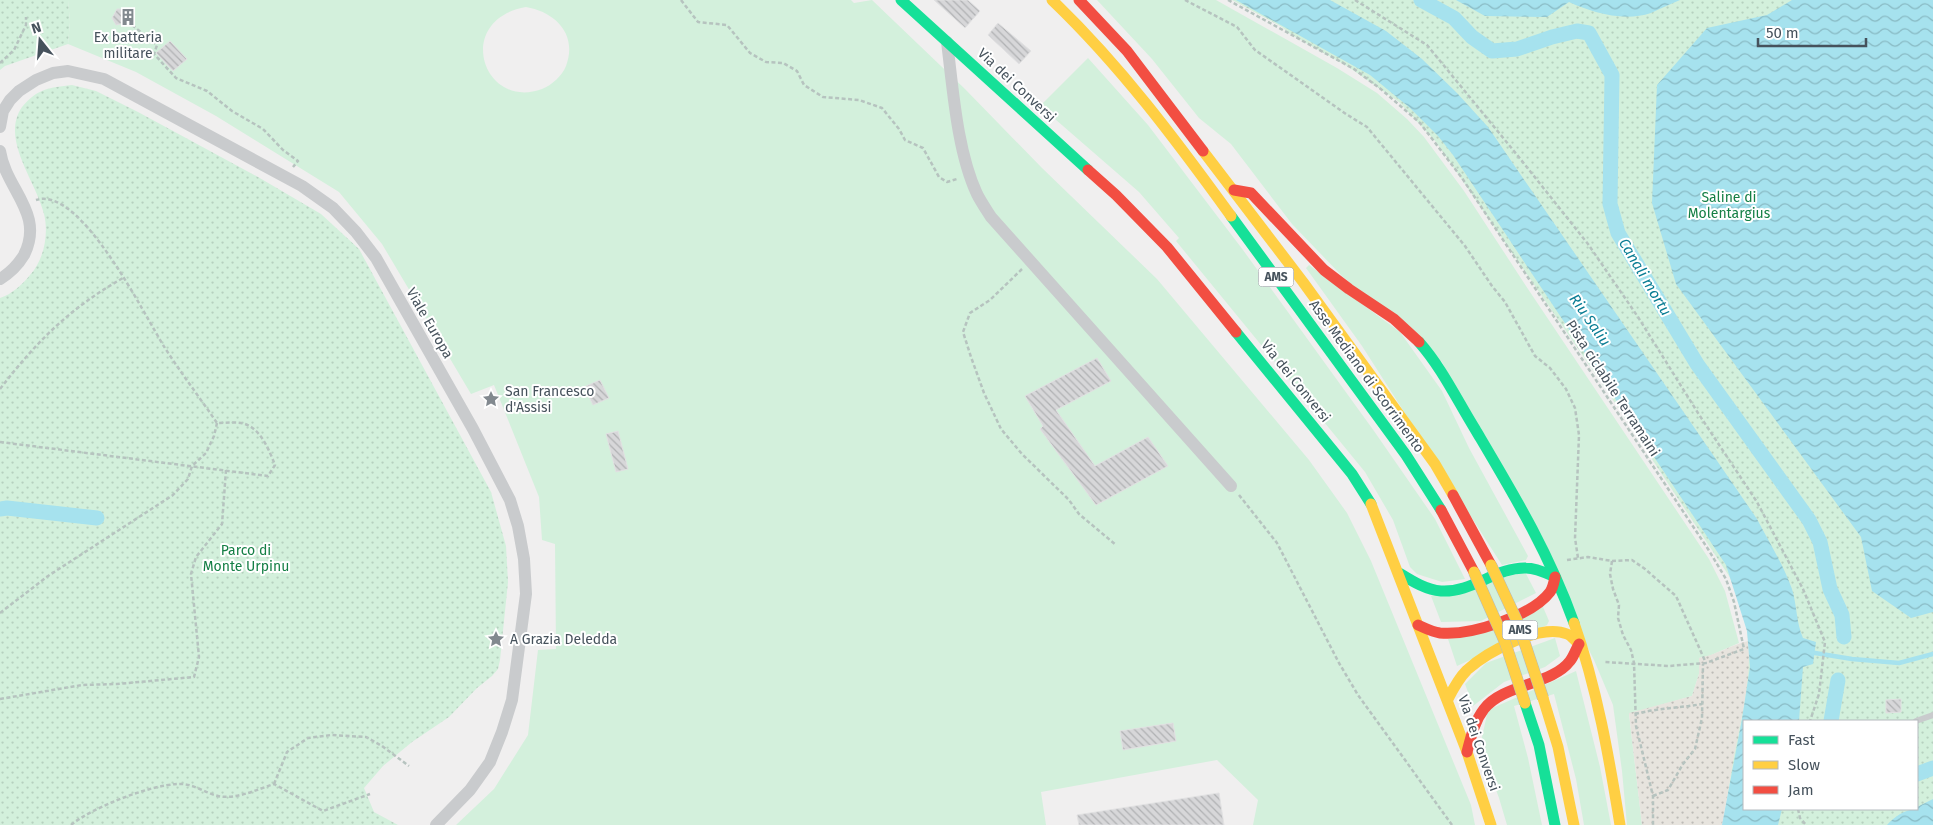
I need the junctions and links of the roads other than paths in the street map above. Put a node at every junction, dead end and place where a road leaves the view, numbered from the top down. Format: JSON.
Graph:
{"nodes":[{"id":1,"x":901,"y":0,"type":"edge"},
{"id":2,"x":1052,"y":0,"type":"edge"},
{"id":3,"x":1079,"y":0,"type":"edge"},
{"id":4,"x":948,"y":42,"type":"junction"},
{"id":5,"x":0,"y":128,"type":"edge"},
{"id":6,"x":0,"y":151,"type":"edge"},
{"id":7,"x":1234,"y":190,"type":"junction"},
{"id":8,"x":0,"y":279,"type":"edge"},
{"id":9,"x":1231,"y":486,"type":"road end"},
{"id":10,"x":1399,"y":573,"type":"junction"},
{"id":11,"x":1556,"y":577,"type":"junction"},
{"id":12,"x":1418,"y":625,"type":"junction"},
{"id":13,"x":1579,"y":644,"type":"junction"},
{"id":14,"x":1448,"y":699,"type":"junction"},
{"id":15,"x":1933,"y":714,"type":"edge"},
{"id":16,"x":1918,"y":720,"type":"edge"},
{"id":17,"x":1467,"y":752,"type":"junction"},
{"id":18,"x":436,"y":825,"type":"edge"},
{"id":19,"x":1491,"y":825,"type":"edge"},
{"id":20,"x":1555,"y":825,"type":"edge"},
{"id":21,"x":1574,"y":825,"type":"edge"},
{"id":22,"x":1620,"y":825,"type":"edge"}],
"edges":[{"from":1,"to":4,"type":"main road","name":"Via dei Conversi"},
{"from":2,"to":20,"type":"main road","name":"Asse Mediano di Scorrimento","number":"AMS","bridge":true},
{"from":3,"to":7,"type":"main road","name":"Asse Mediano di Scorrimento","number":"AMS"},
{"from":4,"to":9,"type":"street"},
{"from":4,"to":10,"type":"main road","name":"Via dei Conversi"},
{"from":5,"to":18,"type":"street","name":"Viale Europa"},
{"from":6,"to":8,"type":"street"},
{"from":7,"to":11,"type":"main road"},
{"from":7,"to":21,"type":"main road","name":"Asse Mediano di Scorrimento","number":"AMS","bridge":true},
{"from":10,"to":11,"type":"main road"},
{"from":10,"to":12,"type":"main road","name":"Via dei Conversi"},
{"from":11,"to":12,"type":"main road"},
{"from":11,"to":13,"type":"main road"},
{"from":12,"to":14,"type":"main road","name":"Via dei Conversi"},
{"from":13,"to":14,"type":"main road"},
{"from":13,"to":17,"type":"main road"},
{"from":13,"to":22,"type":"main road"},
{"from":14,"to":17,"type":"main road","name":"Via dei Conversi"},
{"from":15,"to":16,"type":"lane"},
{"from":17,"to":19,"type":"main road","name":"Via dei Conversi"}]}
